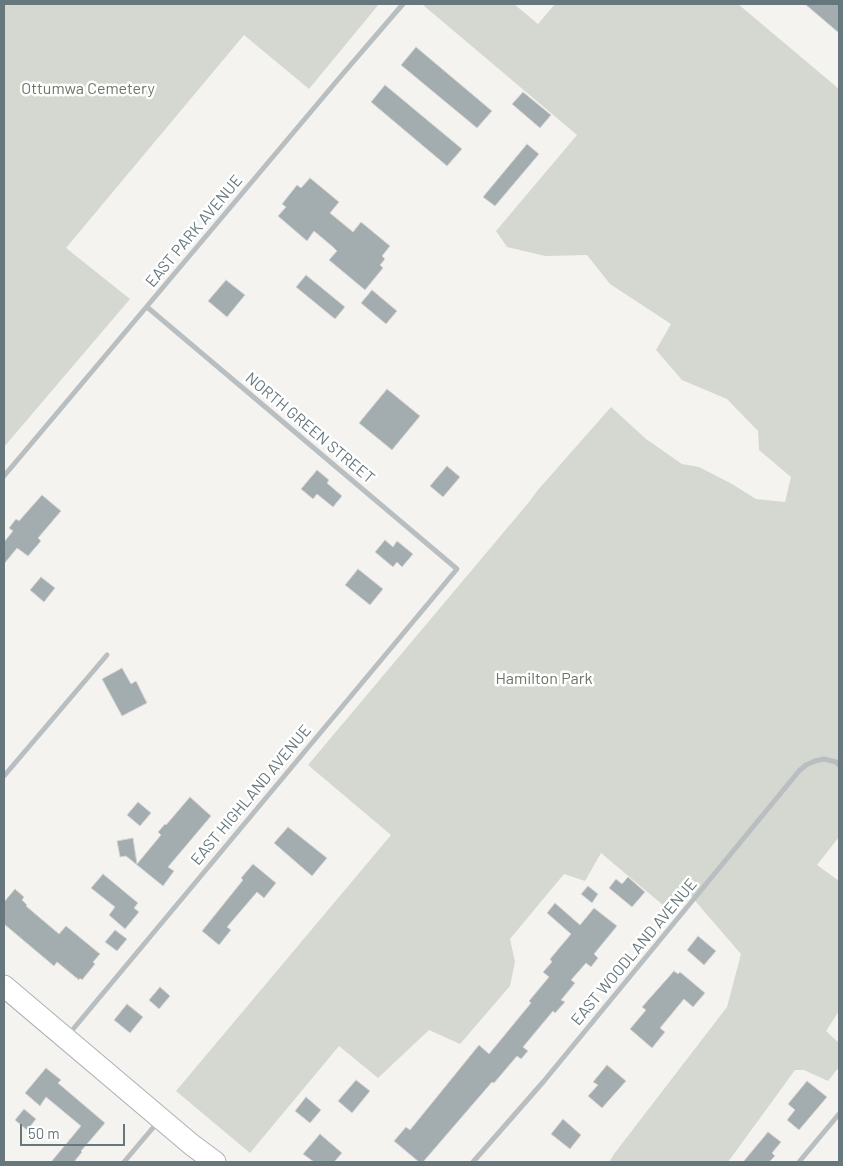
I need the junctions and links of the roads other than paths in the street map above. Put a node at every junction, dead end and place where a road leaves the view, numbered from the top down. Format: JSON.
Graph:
{"nodes":[{"id":1,"x":403,"y":4,"type":"edge"},
{"id":2,"x":146,"y":307,"type":"junction"},
{"id":3,"x":4,"y":476,"type":"edge"},
{"id":4,"x":457,"y":569,"type":"joint"},
{"id":5,"x":107,"y":655,"type":"dead end"},
{"id":6,"x":839,"y":765,"type":"edge"},
{"id":7,"x":4,"y":776,"type":"edge"},
{"id":8,"x":4,"y":986,"type":"edge"},
{"id":9,"x":65,"y":1038,"type":"junction"},
{"id":10,"x":839,"y":1114,"type":"edge"},
{"id":11,"x":161,"y":1118,"type":"junction"},
{"id":12,"x":124,"y":1162,"type":"edge"},
{"id":13,"x":215,"y":1162,"type":"edge"},
{"id":14,"x":473,"y":1162,"type":"edge"},
{"id":15,"x":800,"y":1162,"type":"edge"}],
"edges":[{"from":1,"to":2,"type":"street","name":"EAST PARK AVENUE"},
{"from":2,"to":3,"type":"street","name":"EAST PARK AVENUE"},
{"from":2,"to":4,"type":"street","name":"NORTH GREEN STREET"},
{"from":4,"to":9,"type":"street","name":"EAST HIGHLAND AVENUE"},
{"from":5,"to":7,"type":"street"},
{"from":6,"to":14,"type":"street","name":"EAST WOODLAND AVENUE"},
{"from":8,"to":9,"type":"main road"},
{"from":9,"to":11,"type":"main road"},
{"from":10,"to":15,"type":"street"},
{"from":11,"to":12,"type":"street"},
{"from":11,"to":13,"type":"main road"}]}
